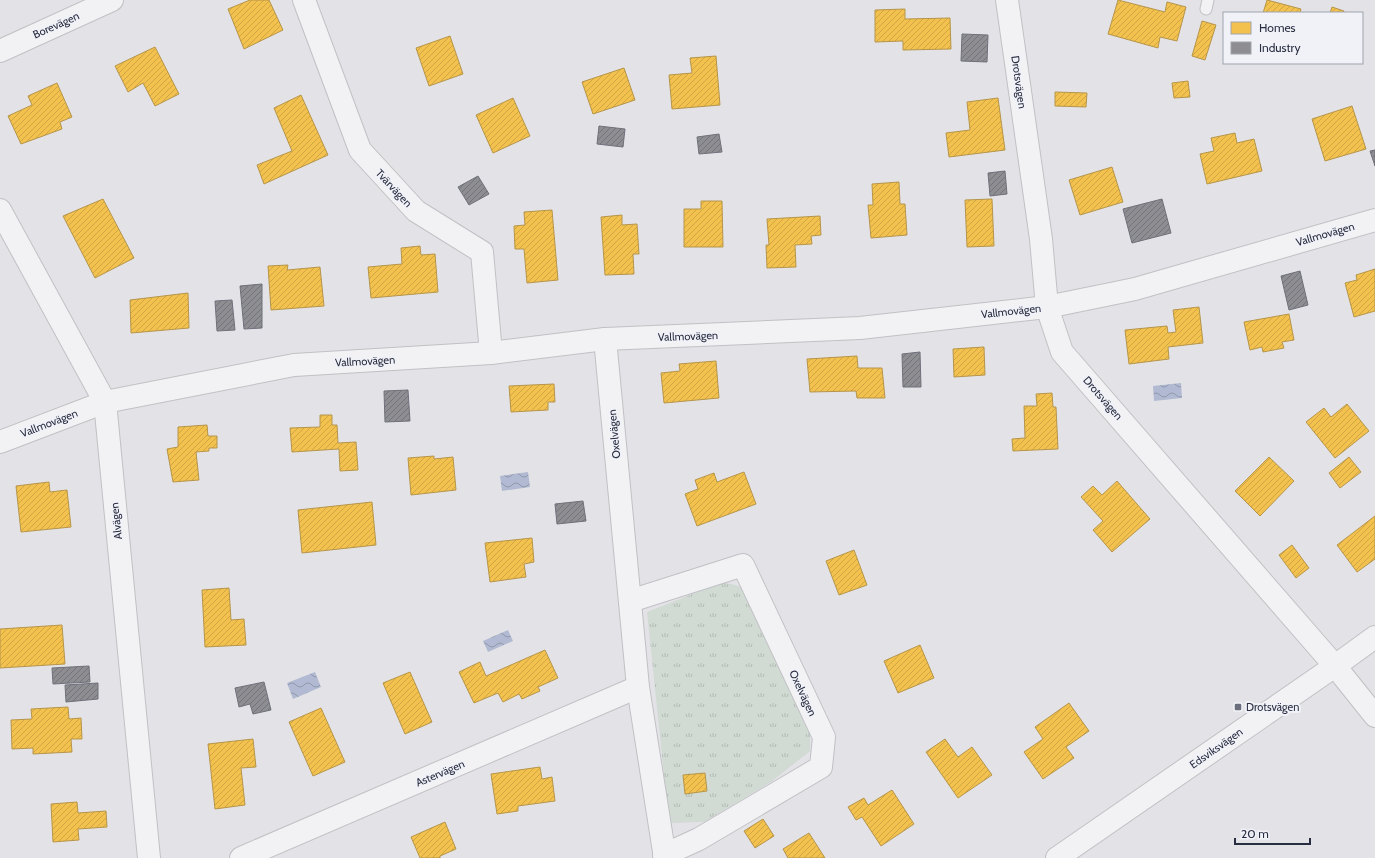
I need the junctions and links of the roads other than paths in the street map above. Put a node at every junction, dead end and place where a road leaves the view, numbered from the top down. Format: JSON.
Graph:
{"nodes":[{"id":1,"x":112,"y":0,"type":"edge"},
{"id":2,"x":304,"y":0,"type":"edge"},
{"id":3,"x":1007,"y":0,"type":"edge"},
{"id":4,"x":0,"y":51,"type":"edge"},
{"id":5,"x":0,"y":210,"type":"edge"},
{"id":6,"x":1375,"y":220,"type":"edge"},
{"id":7,"x":1047,"y":307,"type":"junction"},
{"id":8,"x":606,"y":339,"type":"junction"},
{"id":9,"x":491,"y":353,"type":"junction"},
{"id":10,"x":105,"y":402,"type":"junction"},
{"id":11,"x":0,"y":442,"type":"edge"},
{"id":12,"x":630,"y":601,"type":"junction"},
{"id":13,"x":1375,"y":637,"type":"edge"},
{"id":14,"x":1335,"y":666,"type":"junction"},
{"id":15,"x":638,"y":687,"type":"junction"},
{"id":16,"x":1375,"y":716,"type":"edge"},
{"id":17,"x":664,"y":856,"type":"edge"},
{"id":18,"x":149,"y":858,"type":"edge"},
{"id":19,"x":241,"y":858,"type":"edge"},
{"id":20,"x":1057,"y":858,"type":"edge"}],
"edges":[{"from":1,"to":4,"type":"street","name":"Borevägen"},
{"from":2,"to":9,"type":"street","name":"Tvärvägen"},
{"from":3,"to":7,"type":"street","name":"Drotsvägen"},
{"from":5,"to":10,"type":"street","name":"Alvägen"},
{"from":6,"to":7,"type":"street","name":"Vallmovägen"},
{"from":7,"to":8,"type":"street","name":"Vallmovägen"},
{"from":7,"to":14,"type":"street","name":"Drotsvägen"},
{"from":8,"to":9,"type":"street","name":"Vallmovägen"},
{"from":8,"to":12,"type":"street","name":"Oxelvägen"},
{"from":9,"to":10,"type":"street","name":"Vallmovägen"},
{"from":10,"to":11,"type":"street","name":"Vallmovägen"},
{"from":10,"to":18,"type":"street","name":"Alvägen"},
{"from":12,"to":15,"type":"street","name":"Oxelvägen"},
{"from":12,"to":17,"type":"street","name":"Oxelvägen"},
{"from":13,"to":14,"type":"street","name":"Edsviksvägen"},
{"from":14,"to":16,"type":"street","name":"Drotsvägen"},
{"from":14,"to":20,"type":"street","name":"Edsviksvägen"},
{"from":15,"to":17,"type":"street","name":"Oxelvägen"},
{"from":15,"to":19,"type":"street","name":"Astervägen"}]}
